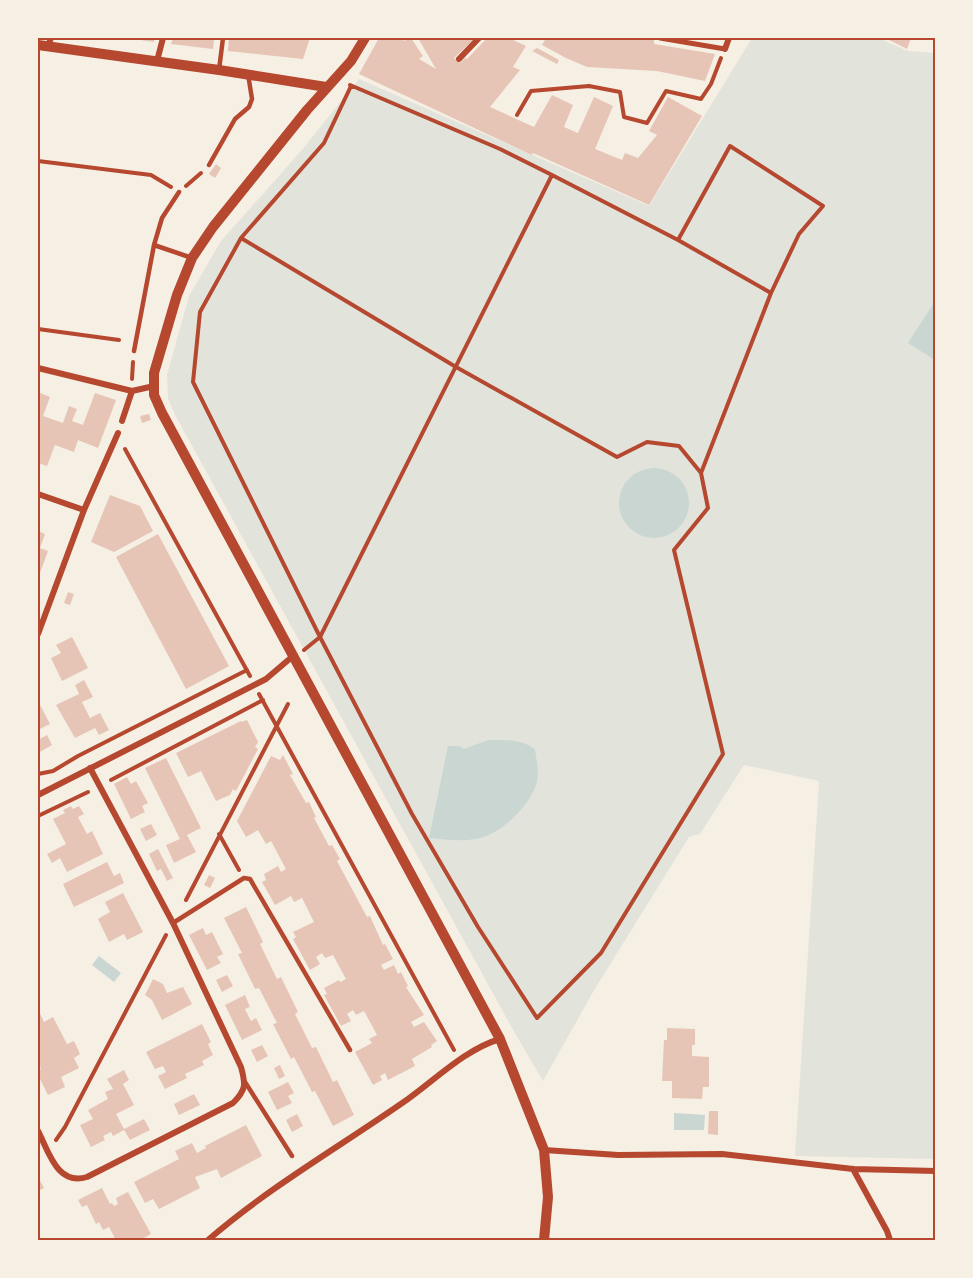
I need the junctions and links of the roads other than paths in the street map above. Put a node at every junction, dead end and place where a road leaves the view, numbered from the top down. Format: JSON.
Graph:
{"nodes":[{"id":1,"x":163,"y":38,"type":"edge"},
{"id":2,"x":223,"y":38,"type":"edge"},
{"id":3,"x":365,"y":38,"type":"edge"},
{"id":4,"x":479,"y":38,"type":"edge"},
{"id":5,"x":660,"y":38,"type":"edge"},
{"id":6,"x":729,"y":38,"type":"edge"},
{"id":7,"x":46,"y":43,"type":"edge"},
{"id":8,"x":724,"y":49,"type":"joint"},
{"id":9,"x":459,"y":59,"type":"dead end"},
{"id":10,"x":157,"y":61,"type":"junction"},
{"id":11,"x":219,"y":70,"type":"junction"},
{"id":12,"x":248,"y":74,"type":"junction"},
{"id":13,"x":326,"y":87,"type":"junction"},
{"id":14,"x":209,"y":165,"type":"road end"},
{"id":15,"x":179,"y":192,"type":"road end"},
{"id":16,"x":154,"y":245,"type":"junction"},
{"id":17,"x":192,"y":258,"type":"junction"},
{"id":18,"x":134,"y":351,"type":"road end"},
{"id":19,"x":38,"y":368,"type":"edge"},
{"id":20,"x":154,"y":386,"type":"junction"},
{"id":21,"x":132,"y":391,"type":"junction"},
{"id":22,"x":122,"y":421,"type":"dead end"},
{"id":23,"x":118,"y":433,"type":"road end"},
{"id":24,"x":38,"y":494,"type":"edge"},
{"id":25,"x":84,"y":510,"type":"junction"},
{"id":26,"x":38,"y":634,"type":"edge"},
{"id":27,"x":293,"y":656,"type":"junction"},
{"id":28,"x":90,"y":768,"type":"junction"},
{"id":29,"x":38,"y":795,"type":"edge"},
{"id":30,"x":173,"y":923,"type":"junction"},
{"id":31,"x":500,"y":1039,"type":"junction"},
{"id":32,"x":350,"y":1050,"type":"dead end"},
{"id":33,"x":245,"y":1082,"type":"junction"},
{"id":34,"x":38,"y":1131,"type":"edge"},
{"id":35,"x":544,"y":1150,"type":"junction"},
{"id":36,"x":292,"y":1156,"type":"dead end"},
{"id":37,"x":853,"y":1169,"type":"junction"},
{"id":38,"x":936,"y":1171,"type":"edge"},
{"id":39,"x":208,"y":1240,"type":"edge"},
{"id":40,"x":544,"y":1240,"type":"edge"},
{"id":41,"x":890,"y":1240,"type":"edge"}],
"edges":[{"from":1,"to":10,"type":"street"},
{"from":2,"to":11,"type":"lane"},
{"from":3,"to":13,"type":"street"},
{"from":4,"to":9,"type":"street"},
{"from":5,"to":8,"type":"street"},
{"from":6,"to":8,"type":"street"},
{"from":7,"to":10,"type":"street"},
{"from":10,"to":11,"type":"street"},
{"from":11,"to":12,"type":"street"},
{"from":12,"to":13,"type":"street"},
{"from":12,"to":14,"type":"lane"},
{"from":13,"to":17,"type":"street"},
{"from":15,"to":16,"type":"lane"},
{"from":16,"to":17,"type":"lane"},
{"from":16,"to":18,"type":"lane"},
{"from":17,"to":20,"type":"street"},
{"from":19,"to":21,"type":"street"},
{"from":20,"to":21,"type":"street"},
{"from":20,"to":27,"type":"street"},
{"from":21,"to":22,"type":"street"},
{"from":23,"to":25,"type":"street"},
{"from":24,"to":25,"type":"street"},
{"from":25,"to":26,"type":"street"},
{"from":27,"to":28,"type":"street"},
{"from":27,"to":31,"type":"street"},
{"from":28,"to":29,"type":"street"},
{"from":28,"to":30,"type":"street"},
{"from":30,"to":32,"type":"lane"},
{"from":30,"to":33,"type":"street"},
{"from":31,"to":35,"type":"street"},
{"from":31,"to":39,"type":"street"},
{"from":33,"to":34,"type":"street"},
{"from":33,"to":36,"type":"lane"},
{"from":35,"to":37,"type":"street"},
{"from":35,"to":40,"type":"street"},
{"from":37,"to":38,"type":"street"},
{"from":37,"to":41,"type":"street"}]}
